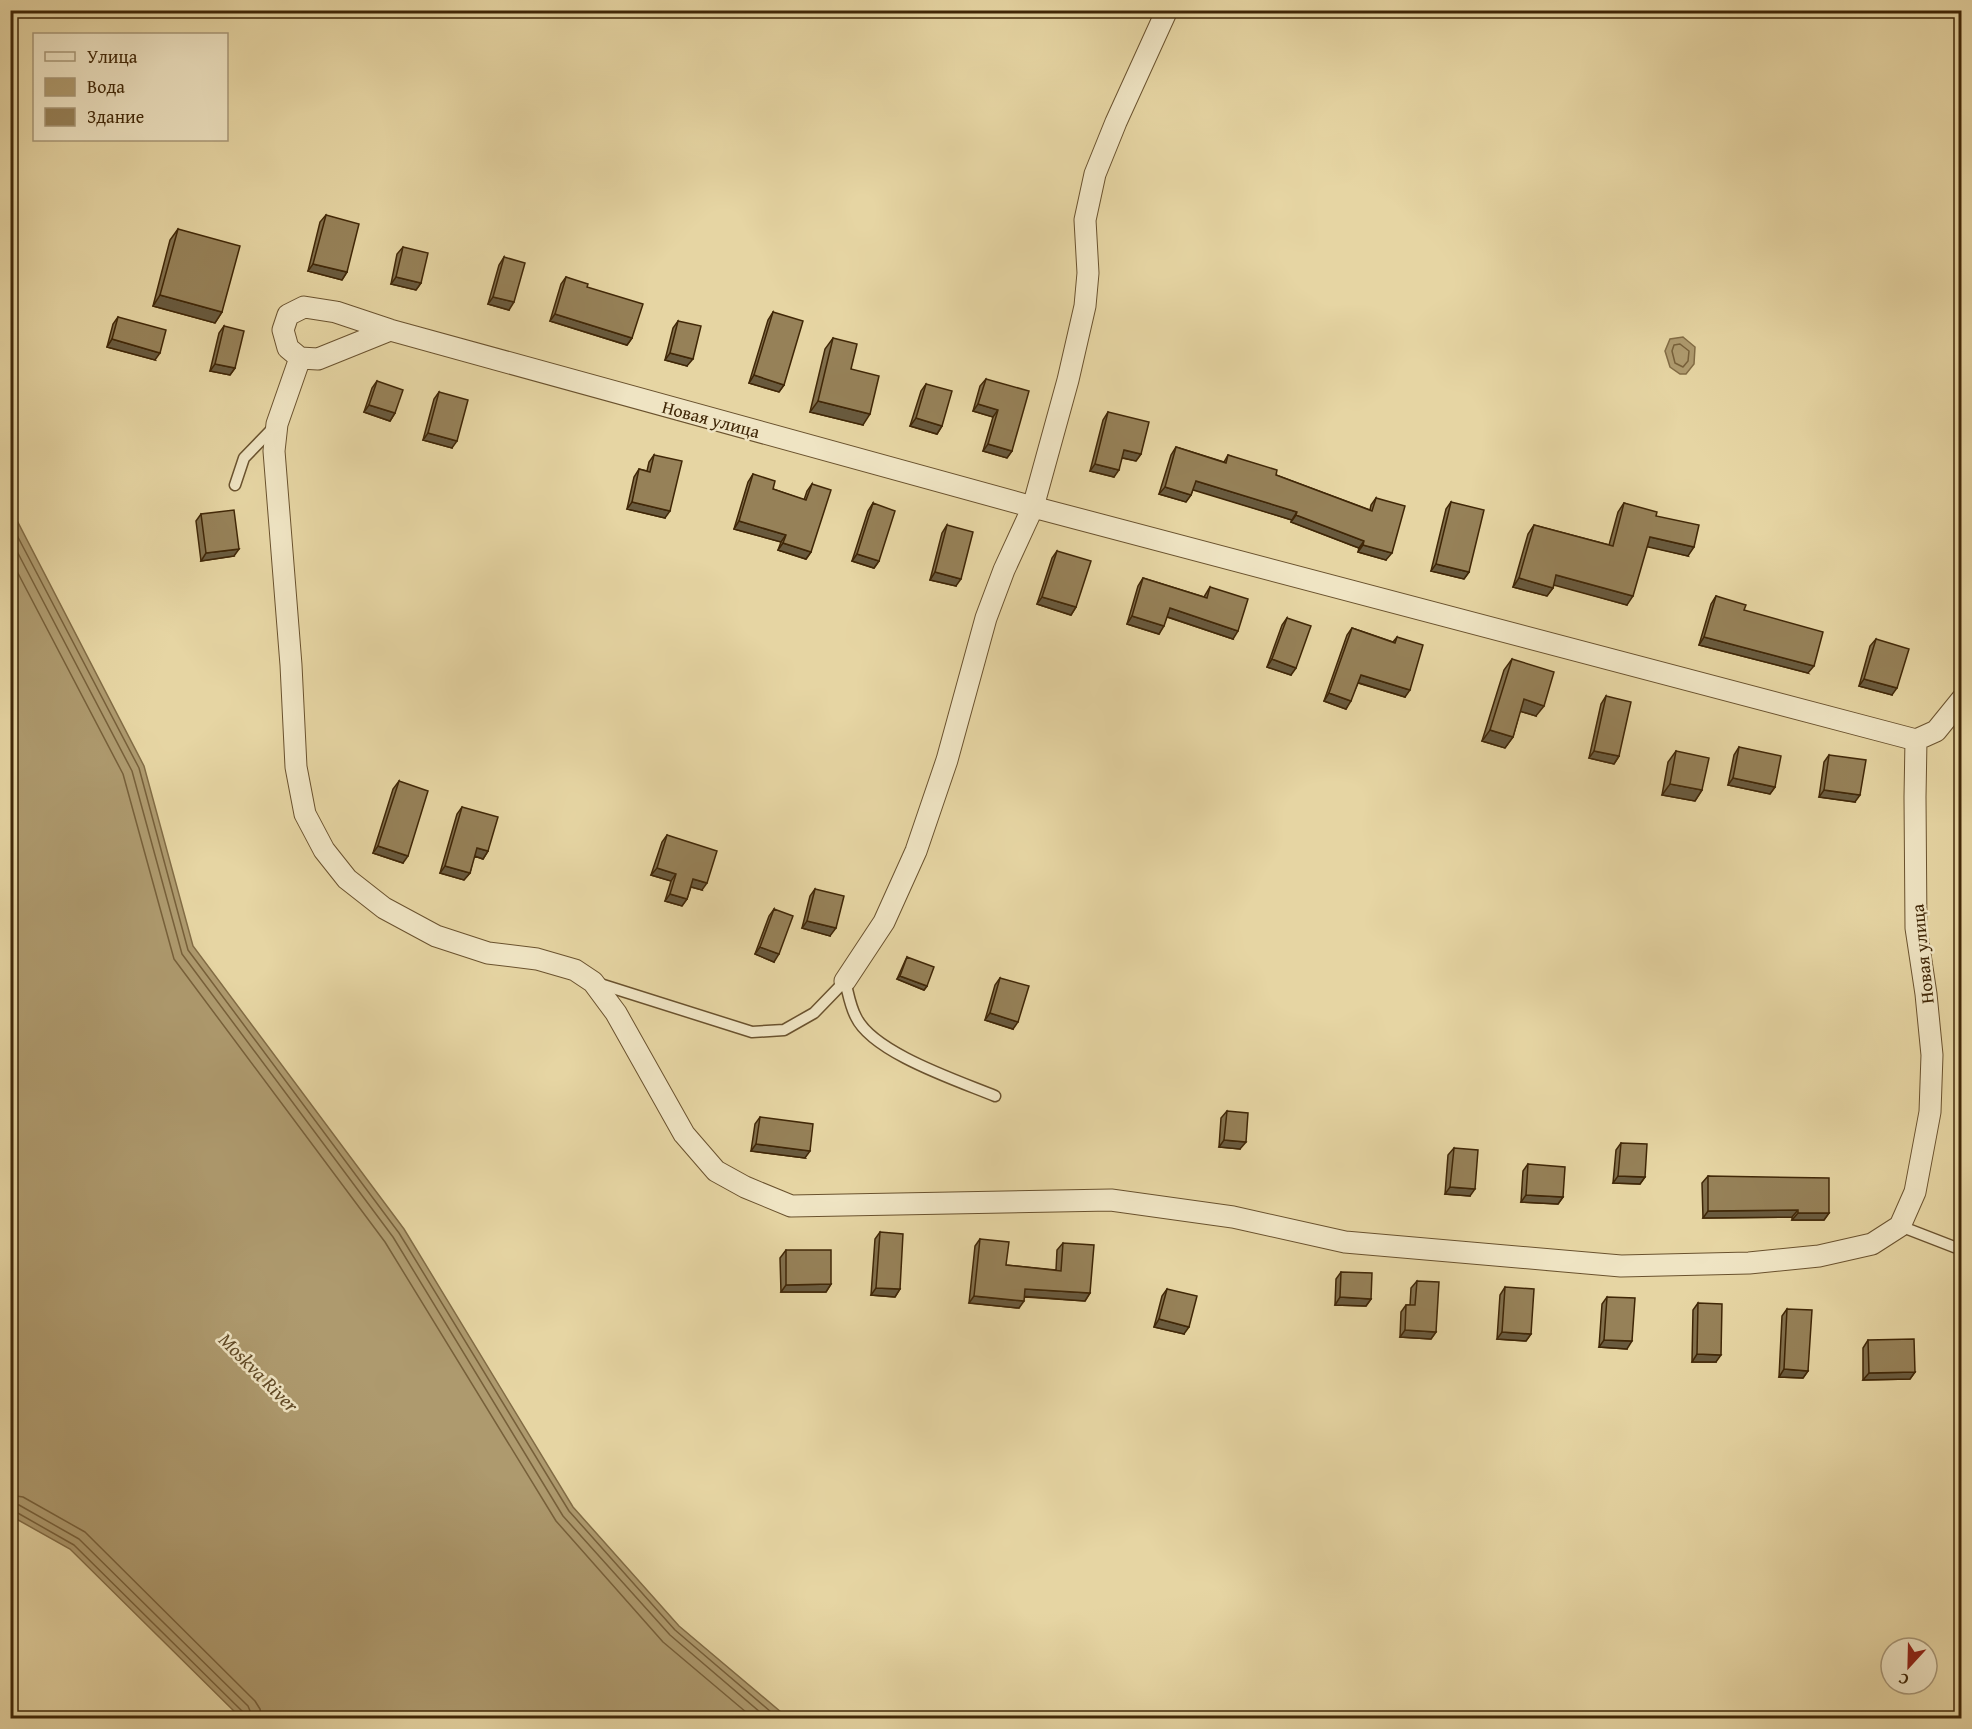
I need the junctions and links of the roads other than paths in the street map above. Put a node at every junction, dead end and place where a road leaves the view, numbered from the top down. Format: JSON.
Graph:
{"nodes":[{"id":1,"x":1167,"y":10,"type":"edge"},
{"id":2,"x":390,"y":330,"type":"junction"},
{"id":3,"x":300,"y":358,"type":"junction"},
{"id":4,"x":277,"y":424,"type":"junction"},
{"id":5,"x":235,"y":485,"type":"dead end"},
{"id":6,"x":1033,"y":507,"type":"junction"},
{"id":7,"x":1962,"y":699,"type":"edge"},
{"id":8,"x":1916,"y":740,"type":"junction"},
{"id":9,"x":845,"y":981,"type":"junction"},
{"id":10,"x":593,"y":982,"type":"junction"},
{"id":11,"x":995,"y":1096,"type":"dead end"},
{"id":12,"x":1900,"y":1226,"type":"junction"},
{"id":13,"x":1962,"y":1250,"type":"edge"}],
"edges":[{"from":1,"to":6,"type":"street"},
{"from":2,"to":3,"type":"street"},
{"from":2,"to":3,"type":"street","name":"Новая улица"},
{"from":2,"to":6,"type":"street","name":"Новая улица"},
{"from":3,"to":4,"type":"street"},
{"from":4,"to":5,"type":"lane"},
{"from":4,"to":10,"type":"street"},
{"from":6,"to":8,"type":"street","name":"Новая улица"},
{"from":6,"to":9,"type":"street"},
{"from":7,"to":8,"type":"street"},
{"from":8,"to":12,"type":"street","name":"Новая улица"},
{"from":9,"to":10,"type":"lane"},
{"from":9,"to":11,"type":"lane"},
{"from":10,"to":12,"type":"street"},
{"from":12,"to":13,"type":"lane"}]}
